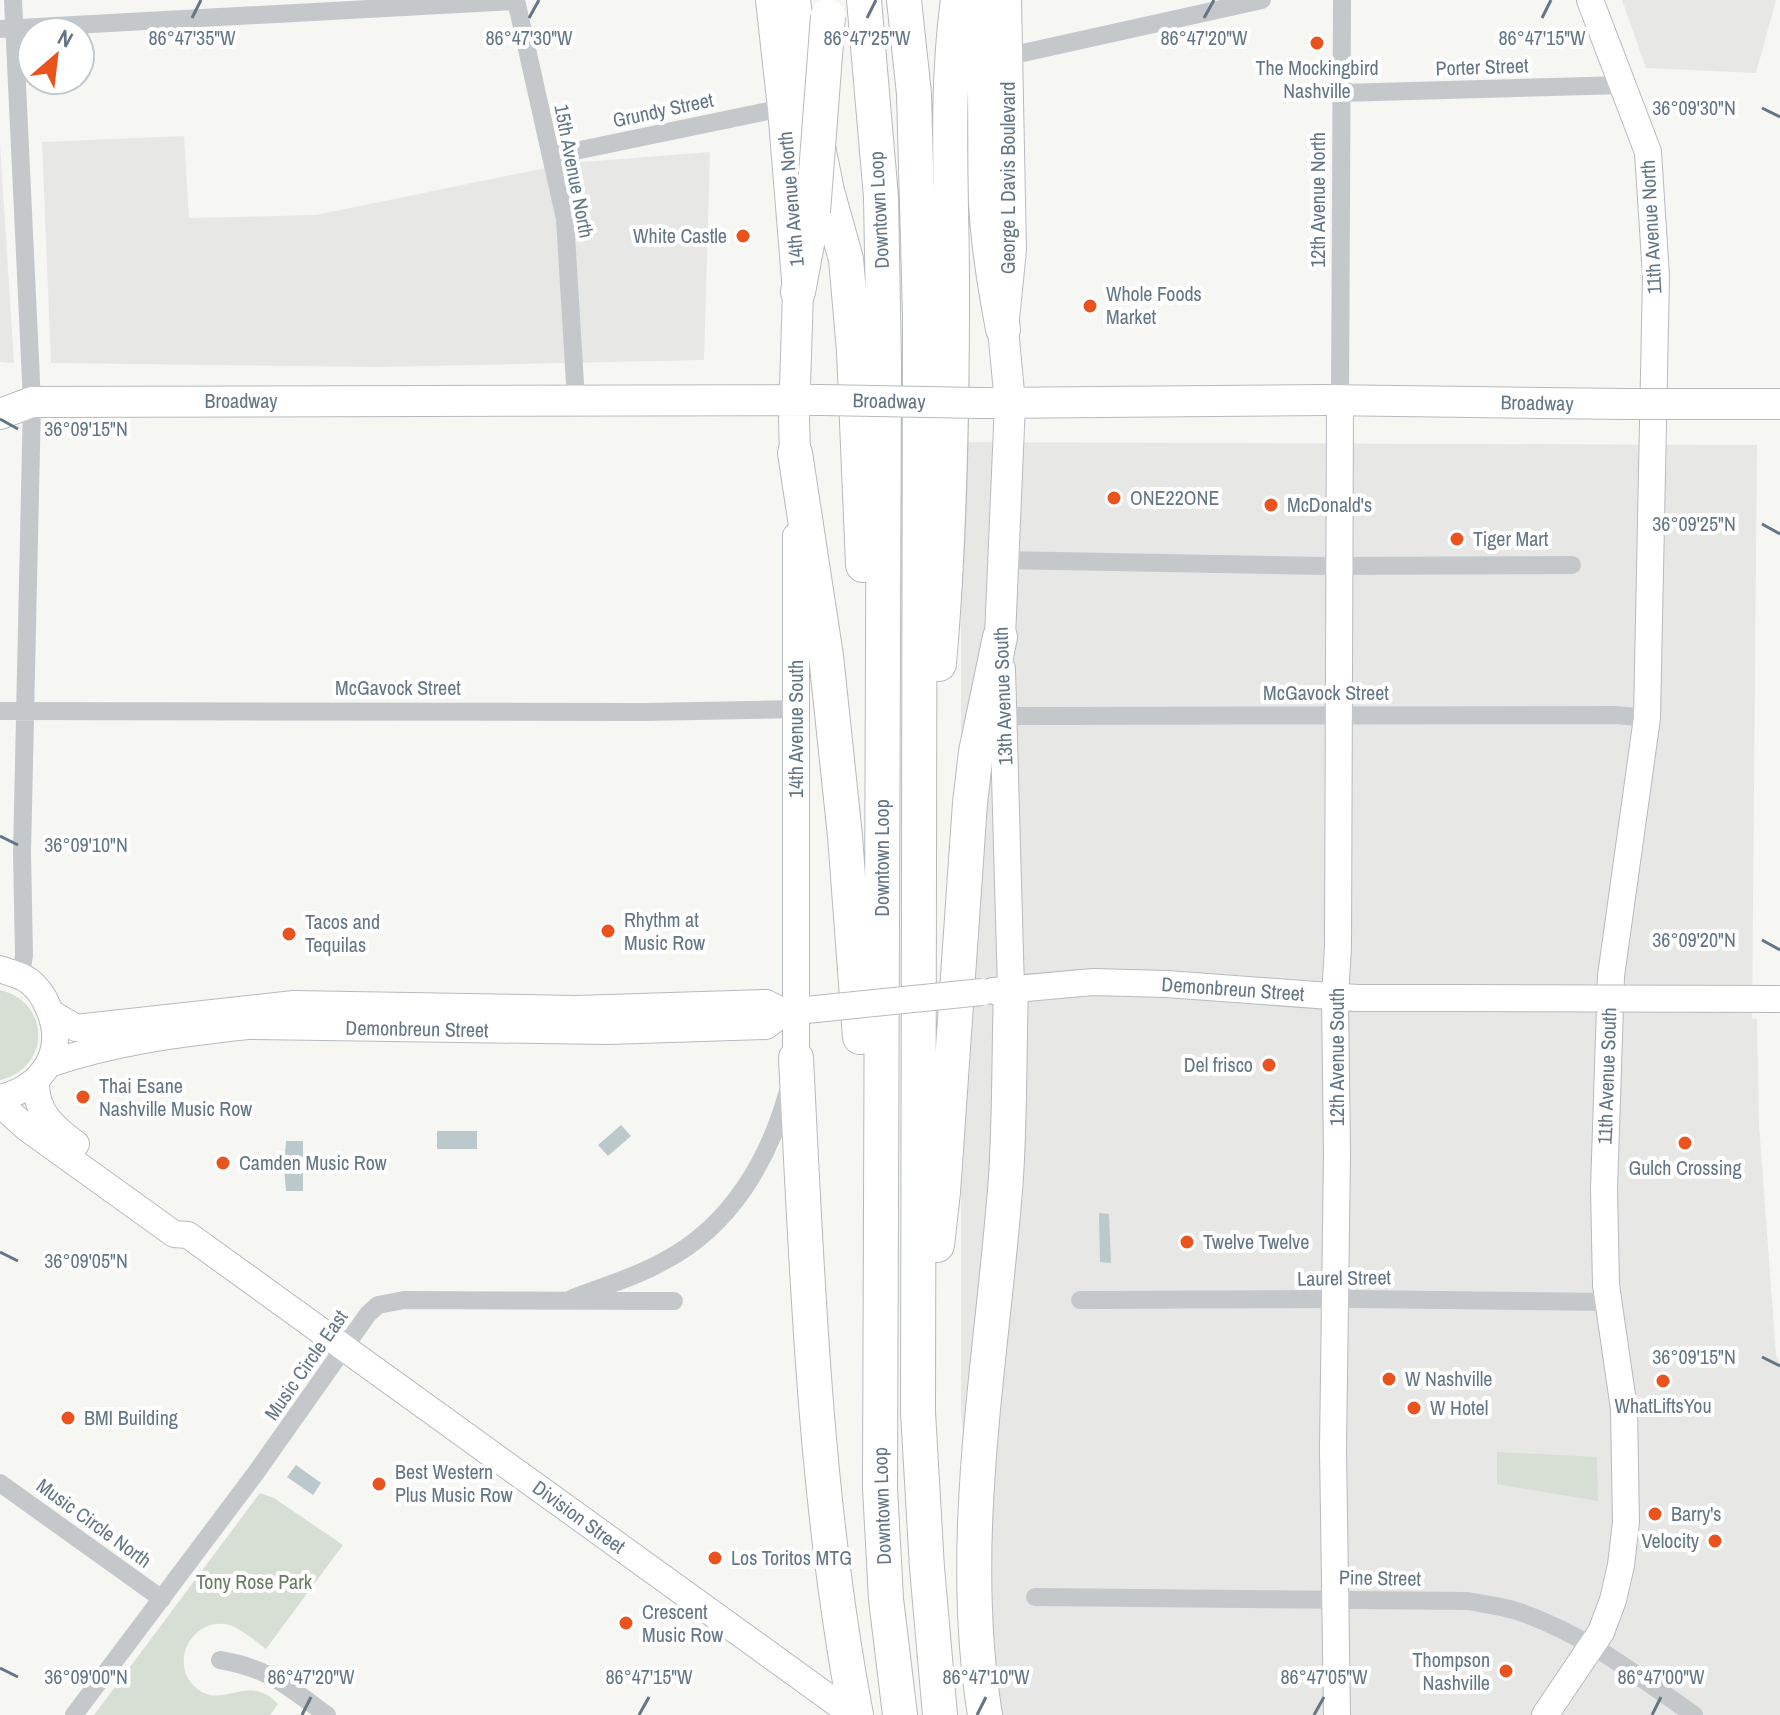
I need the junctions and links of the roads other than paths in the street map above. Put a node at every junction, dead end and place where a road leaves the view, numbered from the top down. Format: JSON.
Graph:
{"nodes":[{"id":1,"x":13,"y":0,"type":"edge"},
{"id":2,"x":771,"y":0,"type":"edge"},
{"id":3,"x":793,"y":0,"type":"edge"},
{"id":4,"x":864,"y":0,"type":"edge"},
{"id":5,"x":904,"y":0,"type":"edge"},
{"id":6,"x":958,"y":0,"type":"edge"},
{"id":7,"x":979,"y":0,"type":"edge"},
{"id":8,"x":1006,"y":0,"type":"edge"},
{"id":9,"x":1262,"y":0,"type":"edge"},
{"id":10,"x":1342,"y":0,"type":"edge"},
{"id":11,"x":1590,"y":0,"type":"edge"},
{"id":12,"x":516,"y":1,"type":"edge"},
{"id":13,"x":828,"y":8,"type":"edge"},
{"id":14,"x":7,"y":28,"type":"edge"},
{"id":15,"x":1009,"y":56,"type":"junction"},
{"id":16,"x":1624,"y":85,"type":"junction"},
{"id":17,"x":1341,"y":93,"type":"junction"},
{"id":18,"x":783,"y":108,"type":"junction"},
{"id":19,"x":551,"y":156,"type":"junction"},
{"id":20,"x":798,"y":292,"type":"junction"},
{"id":21,"x":1003,"y":329,"type":"junction"},
{"id":22,"x":0,"y":397,"type":"edge"},
{"id":23,"x":576,"y":400,"type":"junction"},
{"id":24,"x":809,"y":400,"type":"junction"},
{"id":25,"x":1340,"y":400,"type":"junction"},
{"id":26,"x":32,"y":402,"type":"junction"},
{"id":27,"x":1010,"y":403,"type":"junction"},
{"id":28,"x":1780,"y":404,"type":"edge"},
{"id":29,"x":0,"y":414,"type":"edge"},
{"id":30,"x":1653,"y":418,"type":"joint"},
{"id":31,"x":795,"y":453,"type":"junction"},
{"id":32,"x":1003,"y":560,"type":"junction"},
{"id":33,"x":1572,"y":565,"type":"dead end"},
{"id":34,"x":1340,"y":566,"type":"junction"},
{"id":35,"x":1000,"y":637,"type":"junction"},
{"id":36,"x":796,"y":709,"type":"junction"},
{"id":37,"x":0,"y":711,"type":"edge"},
{"id":38,"x":27,"y":711,"type":"junction"},
{"id":39,"x":1339,"y":714,"type":"junction"},
{"id":40,"x":1004,"y":716,"type":"junction"},
{"id":41,"x":1647,"y":718,"type":"junction"},
{"id":42,"x":882,"y":821,"type":"junction"},
{"id":43,"x":919,"y":896,"type":"junction"},
{"id":44,"x":10,"y":973,"type":"edge"},
{"id":45,"x":996,"y":990,"type":"junction"},
{"id":46,"x":1335,"y":996,"type":"junction"},
{"id":47,"x":1780,"y":999,"type":"edge"},
{"id":48,"x":798,"y":1011,"type":"junction"},
{"id":49,"x":51,"y":1013,"type":"junction"},
{"id":50,"x":410,"y":1018,"type":"junction"},
{"id":51,"x":796,"y":1058,"type":"junction"},
{"id":52,"x":43,"y":1072,"type":"junction"},
{"id":53,"x":0,"y":1101,"type":"edge"},
{"id":54,"x":188,"y":1235,"type":"junction"},
{"id":55,"x":1336,"y":1299,"type":"junction"},
{"id":56,"x":1080,"y":1300,"type":"dead end"},
{"id":57,"x":674,"y":1301,"type":"dead end"},
{"id":58,"x":561,"y":1302,"type":"junction"},
{"id":59,"x":880,"y":1302,"type":"junction"},
{"id":60,"x":1608,"y":1302,"type":"junction"},
{"id":61,"x":345,"y":1348,"type":"junction"},
{"id":62,"x":918,"y":1412,"type":"junction"},
{"id":63,"x":0,"y":1483,"type":"edge"},
{"id":64,"x":1035,"y":1597,"type":"dead end"},
{"id":65,"x":162,"y":1599,"type":"junction"},
{"id":66,"x":1336,"y":1599,"type":"junction"},
{"id":67,"x":1592,"y":1646,"type":"junction"},
{"id":68,"x":220,"y":1660,"type":"dead end"},
{"id":69,"x":74,"y":1715,"type":"edge"},
{"id":70,"x":327,"y":1715,"type":"edge"},
{"id":71,"x":854,"y":1715,"type":"edge"},
{"id":72,"x":900,"y":1715,"type":"edge"},
{"id":73,"x":940,"y":1715,"type":"edge"},
{"id":74,"x":985,"y":1715,"type":"edge"},
{"id":75,"x":1337,"y":1715,"type":"edge"},
{"id":76,"x":1545,"y":1715,"type":"edge"},
{"id":77,"x":1694,"y":1715,"type":"edge"}],
"edges":[{"from":1,"to":14,"type":"street"},
{"from":2,"to":18,"type":"main road","name":"14th Avenue North"},
{"from":3,"to":42,"type":"highway"},
{"from":4,"to":42,"type":"highway","name":"Downtown Loop"},
{"from":5,"to":43,"type":"highway","name":"Downtown Loop"},
{"from":6,"to":43,"type":"highway"},
{"from":7,"to":21,"type":"highway"},
{"from":8,"to":15,"type":"main road","name":"George L Davis Boulevard"},
{"from":9,"to":15,"type":"street"},
{"from":10,"to":17,"type":"street","name":"12th Avenue North"},
{"from":11,"to":16,"type":"main road","name":"11th Avenue North"},
{"from":12,"to":14,"type":"street"},
{"from":12,"to":19,"type":"street","name":"15th Avenue North"},
{"from":13,"to":20,"type":"highway","bridge":true},
{"from":14,"to":26,"type":"street"},
{"from":15,"to":21,"type":"main road","name":"George L Davis Boulevard"},
{"from":16,"to":17,"type":"street","name":"Porter Street"},
{"from":16,"to":30,"type":"main road","name":"11th Avenue North"},
{"from":17,"to":25,"type":"street","name":"12th Avenue North"},
{"from":18,"to":19,"type":"street","name":"Grundy Street"},
{"from":18,"to":20,"type":"main road","name":"14th Avenue North"},
{"from":19,"to":23,"type":"street","name":"15th Avenue North"},
{"from":20,"to":24,"type":"main road","name":"14th Avenue North"},
{"from":21,"to":27,"type":"main road","name":"George L Davis Boulevard"},
{"from":22,"to":26,"type":"main road"},
{"from":23,"to":24,"type":"main road","name":"Broadway"},
{"from":23,"to":26,"type":"main road","name":"Broadway"},
{"from":24,"to":27,"type":"main road","name":"Broadway","bridge":true},
{"from":24,"to":31,"type":"main road","name":"14th Avenue South"},
{"from":25,"to":27,"type":"main road","name":"Broadway"},
{"from":25,"to":28,"type":"main road","name":"Broadway","bridge":true},
{"from":25,"to":34,"type":"main road","name":"12th Avenue South"},
{"from":26,"to":29,"type":"main road","name":"Broadway"},
{"from":26,"to":38,"type":"street"},
{"from":27,"to":32,"type":"main road","name":"13th Avenue South"},
{"from":30,"to":41,"type":"main road","name":"11th Avenue South"},
{"from":31,"to":36,"type":"main road","name":"14th Avenue South"},
{"from":31,"to":59,"type":"highway"},
{"from":32,"to":34,"type":"street"},
{"from":32,"to":35,"type":"main road","name":"13th Avenue South"},
{"from":33,"to":34,"type":"street"},
{"from":34,"to":39,"type":"main road","name":"12th Avenue South"},
{"from":35,"to":40,"type":"main road","name":"13th Avenue South"},
{"from":35,"to":62,"type":"highway"},
{"from":36,"to":38,"type":"street","name":"McGavock Street"},
{"from":36,"to":48,"type":"main road","name":"14th Avenue South"},
{"from":37,"to":38,"type":"street","name":"McGavock Street"},
{"from":38,"to":44,"type":"street"},
{"from":39,"to":40,"type":"street","name":"McGavock Street"},
{"from":39,"to":41,"type":"street","name":"McGavock Street"},
{"from":39,"to":46,"type":"main road","name":"12th Avenue South"},
{"from":40,"to":45,"type":"main road","name":"13th Avenue South"},
{"from":41,"to":60,"type":"main road","name":"11th Avenue South"},
{"from":42,"to":59,"type":"highway","name":"Downtown Loop"},
{"from":43,"to":62,"type":"highway","name":"Downtown Loop"},
{"from":44,"to":49,"type":"main road"},
{"from":45,"to":46,"type":"main road","name":"Demonbreun Street"},
{"from":45,"to":48,"type":"main road","name":"Demonbreun Street","bridge":true},
{"from":45,"to":74,"type":"highway"},
{"from":46,"to":47,"type":"main road","name":"Demonbreun Street","bridge":true},
{"from":46,"to":55,"type":"main road","name":"12th Avenue South"},
{"from":48,"to":50,"type":"main road","name":"Demonbreun Street"},
{"from":48,"to":51,"type":"main road","name":"14th Avenue South"},
{"from":49,"to":50,"type":"main road","name":"Demonbreun Street"},
{"from":49,"to":52,"type":"main road"},
{"from":50,"to":52,"type":"main road","name":"Demonbreun Street"},
{"from":51,"to":58,"type":"street","name":"Music Circle East"},
{"from":51,"to":71,"type":"highway"},
{"from":52,"to":53,"type":"main road","name":"Demonbreun Street"},
{"from":52,"to":54,"type":"main road","name":"Division Street"},
{"from":53,"to":54,"type":"main road","name":"Division Street"},
{"from":54,"to":61,"type":"main road","name":"Division Street"},
{"from":55,"to":56,"type":"street","name":"Laurel Street"},
{"from":55,"to":60,"type":"street","name":"Laurel Street"},
{"from":55,"to":66,"type":"main road","name":"12th Avenue South"},
{"from":57,"to":58,"type":"street","name":"Music Circle East"},
{"from":58,"to":61,"type":"street","name":"Music Circle East"},
{"from":59,"to":72,"type":"highway","name":"Downtown Loop"},
{"from":60,"to":67,"type":"main road","name":"11th Avenue South"},
{"from":61,"to":65,"type":"street","name":"Music Circle East"},
{"from":61,"to":71,"type":"main road","name":"Division Street"},
{"from":62,"to":73,"type":"highway","name":"Downtown Loop"},
{"from":63,"to":65,"type":"street","name":"Music Circle North"},
{"from":64,"to":66,"type":"street","name":"Pine Street"},
{"from":65,"to":69,"type":"street","name":"Music Circle East"},
{"from":66,"to":67,"type":"street","name":"Pine Street"},
{"from":66,"to":75,"type":"main road","name":"12th Avenue South"},
{"from":67,"to":76,"type":"main road","name":"11th Avenue South"},
{"from":67,"to":77,"type":"street","name":"Pine Street"},
{"from":68,"to":70,"type":"street"}]}
